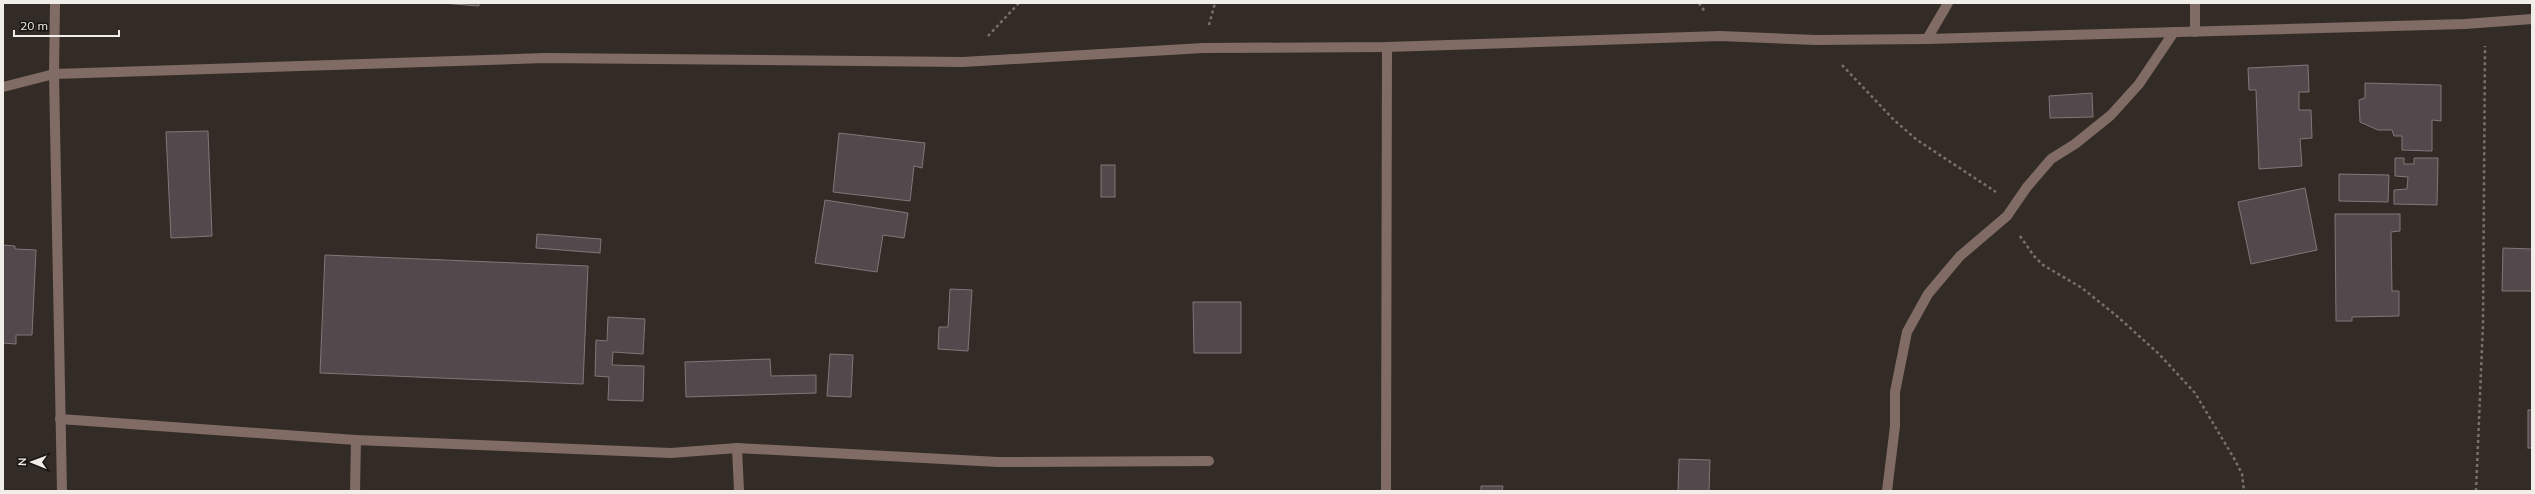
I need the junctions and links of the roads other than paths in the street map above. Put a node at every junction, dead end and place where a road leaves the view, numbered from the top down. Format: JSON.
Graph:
{"nodes":[{"id":1,"x":55,"y":3,"type":"edge"},
{"id":2,"x":1948,"y":3,"type":"edge"},
{"id":3,"x":2195,"y":3,"type":"edge"},
{"id":4,"x":2532,"y":19,"type":"edge"},
{"id":5,"x":2174,"y":32,"type":"junction"},
{"id":6,"x":2195,"y":32,"type":"junction"},
{"id":7,"x":1927,"y":39,"type":"junction"},
{"id":8,"x":1387,"y":47,"type":"junction"},
{"id":9,"x":54,"y":74,"type":"junction"},
{"id":10,"x":3,"y":87,"type":"edge"},
{"id":11,"x":60,"y":419,"type":"junction"},
{"id":12,"x":356,"y":440,"type":"junction"},
{"id":13,"x":737,"y":448,"type":"junction"},
{"id":14,"x":1209,"y":461,"type":"dead end"},
{"id":15,"x":62,"y":491,"type":"edge"},
{"id":16,"x":355,"y":491,"type":"edge"},
{"id":17,"x":739,"y":491,"type":"edge"},
{"id":18,"x":1386,"y":491,"type":"edge"},
{"id":19,"x":1887,"y":491,"type":"edge"}],
"edges":[{"from":1,"to":9,"type":"street"},
{"from":2,"to":7,"type":"street"},
{"from":3,"to":6,"type":"street"},
{"from":4,"to":6,"type":"street"},
{"from":5,"to":6,"type":"street"},
{"from":5,"to":7,"type":"street"},
{"from":5,"to":19,"type":"street"},
{"from":7,"to":8,"type":"street"},
{"from":8,"to":9,"type":"street"},
{"from":8,"to":18,"type":"street"},
{"from":9,"to":10,"type":"street"},
{"from":9,"to":11,"type":"street"},
{"from":11,"to":12,"type":"street"},
{"from":11,"to":15,"type":"street"},
{"from":12,"to":13,"type":"street"},
{"from":12,"to":16,"type":"street"},
{"from":13,"to":14,"type":"street"},
{"from":13,"to":17,"type":"street"}]}
